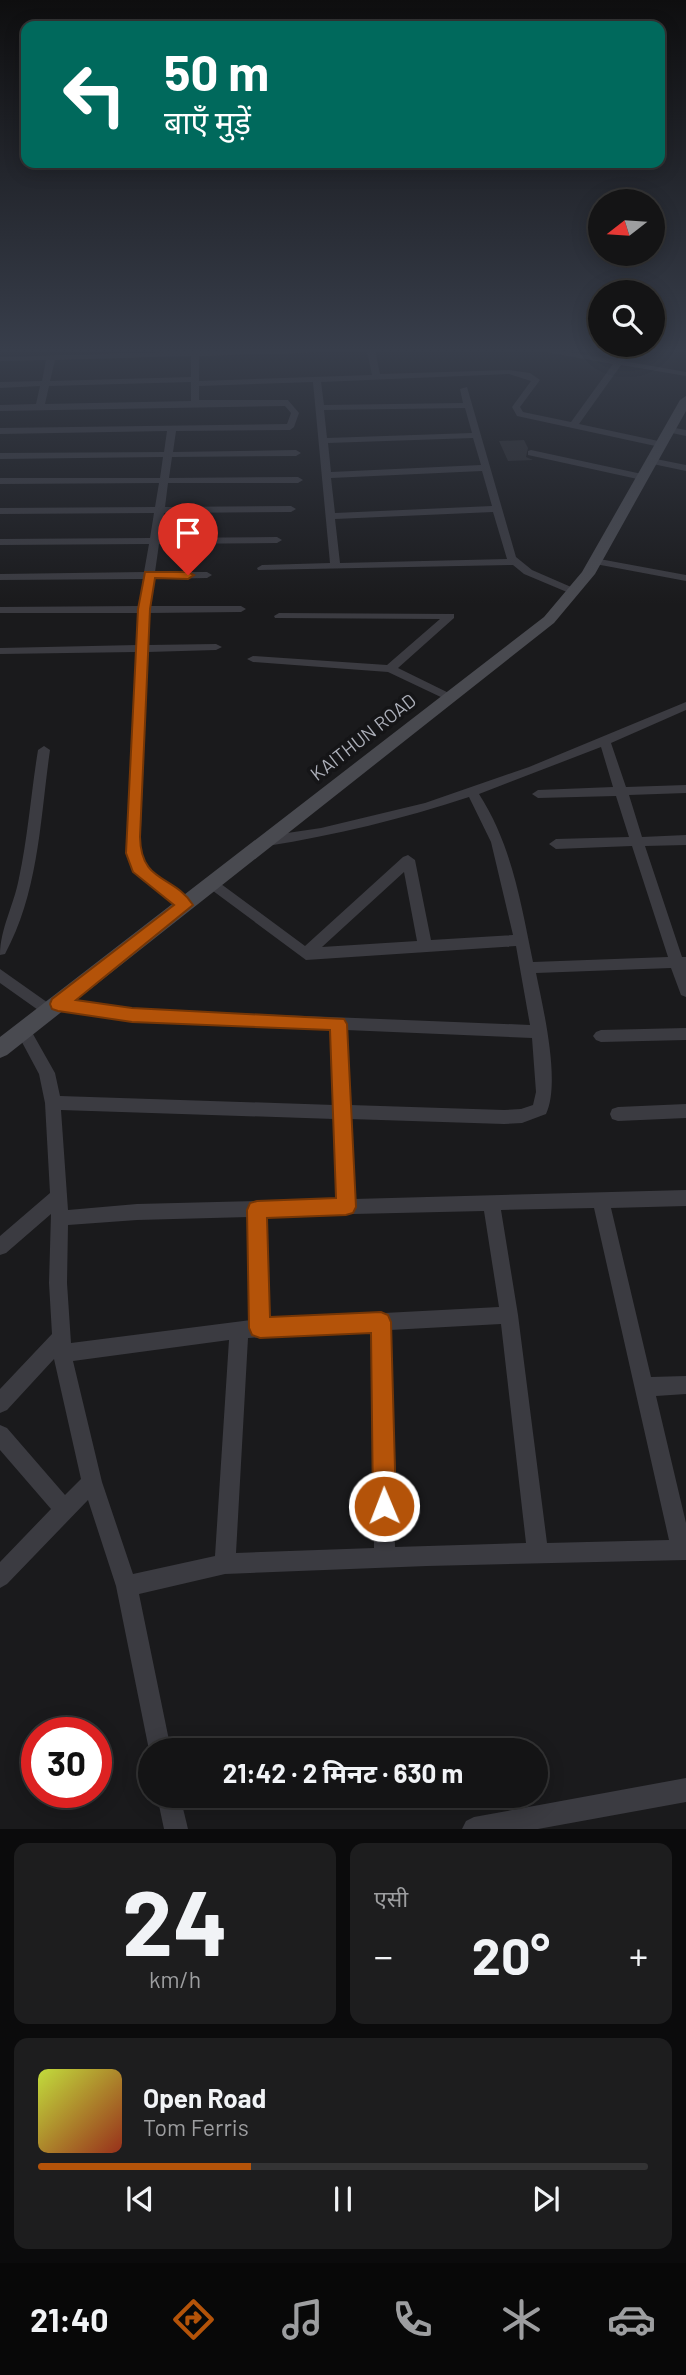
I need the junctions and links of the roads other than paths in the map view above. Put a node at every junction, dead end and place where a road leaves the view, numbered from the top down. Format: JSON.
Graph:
{"nodes":[{"id":1,"x":171,"y":433,"type":"edge"},
{"id":2,"x":321,"y":433,"type":"edge"},
{"id":3,"x":477,"y":435,"type":"joint"},
{"id":4,"x":672,"y":435,"type":"edge"},
{"id":5,"x":322,"y":440,"type":"junction"},
{"id":6,"x":296,"y":453,"type":"dead end"},
{"id":7,"x":531,"y":453,"type":"dead end"},
{"id":8,"x":168,"y":454,"type":"junction"},
{"id":9,"x":0,"y":456,"type":"edge"},
{"id":10,"x":651,"y":461,"type":"junction"},
{"id":11,"x":487,"y":468,"type":"junction"},
{"id":12,"x":686,"y":468,"type":"edge"},
{"id":13,"x":326,"y":475,"type":"junction"},
{"id":14,"x":642,"y":477,"type":"junction"},
{"id":15,"x":163,"y":480,"type":"junction"},
{"id":16,"x":298,"y":480,"type":"dead end"},
{"id":17,"x":0,"y":481,"type":"edge"},
{"id":18,"x":291,"y":509,"type":"dead end"},
{"id":19,"x":496,"y":509,"type":"junction"},
{"id":20,"x":159,"y":510,"type":"junction"},
{"id":21,"x":0,"y":512,"type":"edge"},
{"id":22,"x":330,"y":516,"type":"junction"},
{"id":23,"x":155,"y":540,"type":"junction"},
{"id":24,"x":277,"y":540,"type":"dead end"},
{"id":25,"x":0,"y":542,"type":"edge"},
{"id":26,"x":594,"y":561,"type":"junction"},
{"id":27,"x":514,"y":562,"type":"junction"},
{"id":28,"x":335,"y":566,"type":"junction"},
{"id":29,"x":262,"y":568,"type":"dead end"},
{"id":30,"x":149,"y":575,"type":"junction"},
{"id":31,"x":207,"y":575,"type":"dead end"},
{"id":32,"x":0,"y":577,"type":"edge"},
{"id":33,"x":686,"y":579,"type":"edge"},
{"id":34,"x":574,"y":592,"type":"junction"},
{"id":35,"x":144,"y":609,"type":"junction"},
{"id":36,"x":240,"y":609,"type":"dead end"},
{"id":37,"x":0,"y":610,"type":"edge"},
{"id":38,"x":279,"y":616,"type":"dead end"},
{"id":39,"x":216,"y":648,"type":"dead end"},
{"id":40,"x":141,"y":650,"type":"junction"},
{"id":41,"x":0,"y":651,"type":"edge"},
{"id":42,"x":253,"y":659,"type":"dead end"},
{"id":43,"x":390,"y":669,"type":"junction"},
{"id":44,"x":449,"y":696,"type":"junction"},
{"id":45,"x":686,"y":706,"type":"edge"},
{"id":46,"x":605,"y":742,"type":"junction"},
{"id":47,"x":44,"y":750,"type":"dead end"},
{"id":48,"x":686,"y":789,"type":"edge"},
{"id":49,"x":471,"y":791,"type":"junction"},
{"id":50,"x":621,"y":791,"type":"junction"},
{"id":51,"x":538,"y":794,"type":"dead end"},
{"id":52,"x":686,"y":840,"type":"edge"},
{"id":53,"x":267,"y":841,"type":"junction"},
{"id":54,"x":637,"y":841,"type":"junction"},
{"id":55,"x":556,"y":844,"type":"dead end"},
{"id":56,"x":212,"y":885,"type":"junction"},
{"id":57,"x":185,"y":905,"type":"junction"},
{"id":58,"x":520,"y":940,"type":"junction"},
{"id":59,"x":425,"y":947,"type":"junction"},
{"id":60,"x":0,"y":950,"type":"edge"},
{"id":61,"x":306,"y":954,"type":"junction"},
{"id":62,"x":681,"y":962,"type":"edge"},
{"id":63,"x":526,"y":968,"type":"junction"},
{"id":64,"x":0,"y":975,"type":"edge"},
{"id":65,"x":686,"y":991,"type":"edge"},
{"id":66,"x":53,"y":1008,"type":"junction"},
{"id":67,"x":338,"y":1024,"type":"junction"},
{"id":68,"x":24,"y":1031,"type":"junction"},
{"id":69,"x":540,"y":1032,"type":"junction"},
{"id":70,"x":686,"y":1034,"type":"edge"},
{"id":71,"x":601,"y":1037,"type":"dead end"},
{"id":72,"x":0,"y":1049,"type":"edge"},
{"id":73,"x":53,"y":1103,"type":"junction"},
{"id":74,"x":686,"y":1111,"type":"edge"},
{"id":75,"x":342,"y":1112,"type":"junction"},
{"id":76,"x":618,"y":1114,"type":"dead end"},
{"id":77,"x":58,"y":1197,"type":"junction"},
{"id":78,"x":686,"y":1198,"type":"edge"},
{"id":79,"x":601,"y":1201,"type":"junction"},
{"id":80,"x":491,"y":1203,"type":"junction"},
{"id":81,"x":346,"y":1207,"type":"junction"},
{"id":82,"x":257,"y":1210,"type":"junction"},
{"id":83,"x":60,"y":1218,"type":"junction"},
{"id":84,"x":0,"y":1247,"type":"edge"},
{"id":85,"x":509,"y":1315,"type":"junction"},
{"id":86,"x":381,"y":1322,"type":"junction"},
{"id":87,"x":260,"y":1328,"type":"junction"},
{"id":88,"x":239,"y":1330,"type":"junction"},
{"id":89,"x":61,"y":1346,"type":"junction"},
{"id":90,"x":686,"y":1385,"type":"edge"},
{"id":91,"x":646,"y":1387,"type":"junction"},
{"id":92,"x":0,"y":1403,"type":"edge"},
{"id":93,"x":0,"y":1435,"type":"edge"},
{"id":94,"x":92,"y":1482,"type":"junction"},
{"id":95,"x":65,"y":1510,"type":"junction"},
{"id":96,"x":684,"y":1550,"type":"edge"},
{"id":97,"x":538,"y":1553,"type":"junction"},
{"id":98,"x":385,"y":1558,"type":"junction"},
{"id":99,"x":225,"y":1564,"type":"junction"},
{"id":100,"x":0,"y":1577,"type":"edge"},
{"id":101,"x":127,"y":1586,"type":"junction"},
{"id":102,"x":158,"y":1738,"type":"edge"},
{"id":103,"x":686,"y":1790,"type":"edge"},
{"id":104,"x":172,"y":1808,"type":"edge"},
{"id":105,"x":176,"y":1829,"type":"edge"},
{"id":106,"x":474,"y":1829,"type":"edge"}],
"edges":[{"from":1,"to":8,"type":"street"},
{"from":2,"to":5,"type":"street"},
{"from":3,"to":5,"type":"street"},
{"from":3,"to":11,"type":"street"},
{"from":4,"to":10,"type":"street","name":"KAITHUN ROAD"},
{"from":5,"to":13,"type":"street"},
{"from":6,"to":8,"type":"street"},
{"from":7,"to":14,"type":"street"},
{"from":8,"to":9,"type":"street"},
{"from":8,"to":15,"type":"street"},
{"from":10,"to":12,"type":"street"},
{"from":10,"to":14,"type":"street","name":"KAITHUN ROAD"},
{"from":11,"to":13,"type":"street"},
{"from":11,"to":19,"type":"street"},
{"from":13,"to":22,"type":"street"},
{"from":14,"to":26,"type":"street","name":"KAITHUN ROAD"},
{"from":15,"to":16,"type":"street"},
{"from":15,"to":17,"type":"street"},
{"from":15,"to":20,"type":"street"},
{"from":18,"to":20,"type":"street"},
{"from":19,"to":22,"type":"street"},
{"from":19,"to":27,"type":"street"},
{"from":20,"to":21,"type":"street"},
{"from":20,"to":23,"type":"street"},
{"from":22,"to":28,"type":"street"},
{"from":23,"to":24,"type":"street"},
{"from":23,"to":25,"type":"street"},
{"from":23,"to":30,"type":"street"},
{"from":26,"to":33,"type":"street"},
{"from":26,"to":34,"type":"street","name":"KAITHUN ROAD"},
{"from":27,"to":28,"type":"street"},
{"from":27,"to":34,"type":"street"},
{"from":28,"to":29,"type":"street"},
{"from":30,"to":31,"type":"street"},
{"from":30,"to":32,"type":"street"},
{"from":30,"to":35,"type":"street"},
{"from":34,"to":44,"type":"street","name":"KAITHUN ROAD"},
{"from":35,"to":36,"type":"street"},
{"from":35,"to":37,"type":"street"},
{"from":35,"to":40,"type":"street"},
{"from":38,"to":43,"type":"street"},
{"from":39,"to":40,"type":"street"},
{"from":40,"to":41,"type":"street"},
{"from":40,"to":57,"type":"street"},
{"from":42,"to":43,"type":"street"},
{"from":43,"to":44,"type":"street"},
{"from":44,"to":53,"type":"street","name":"KAITHUN ROAD"},
{"from":45,"to":46,"type":"street"},
{"from":46,"to":49,"type":"street"},
{"from":46,"to":50,"type":"street"},
{"from":47,"to":60,"type":"street"},
{"from":48,"to":50,"type":"street"},
{"from":49,"to":53,"type":"street"},
{"from":49,"to":58,"type":"street"},
{"from":50,"to":51,"type":"street"},
{"from":50,"to":54,"type":"street"},
{"from":52,"to":54,"type":"street"},
{"from":53,"to":56,"type":"street","name":"KAITHUN ROAD"},
{"from":54,"to":55,"type":"street"},
{"from":54,"to":62,"type":"street"},
{"from":56,"to":57,"type":"street","name":"KAITHUN ROAD"},
{"from":56,"to":61,"type":"street"},
{"from":57,"to":66,"type":"street","name":"KAITHUN ROAD"},
{"from":58,"to":59,"type":"street"},
{"from":58,"to":63,"type":"street"},
{"from":59,"to":61,"type":"street"},
{"from":59,"to":61,"type":"street"},
{"from":62,"to":63,"type":"street"},
{"from":62,"to":65,"type":"street"},
{"from":63,"to":69,"type":"street"},
{"from":64,"to":66,"type":"street"},
{"from":66,"to":67,"type":"street"},
{"from":66,"to":68,"type":"street","name":"KAITHUN ROAD"},
{"from":67,"to":69,"type":"street"},
{"from":67,"to":75,"type":"street"},
{"from":68,"to":72,"type":"street","name":"KAITHUN ROAD"},
{"from":68,"to":73,"type":"street"},
{"from":69,"to":75,"type":"street"},
{"from":70,"to":71,"type":"street"},
{"from":73,"to":75,"type":"street"},
{"from":73,"to":77,"type":"street"},
{"from":74,"to":76,"type":"street"},
{"from":75,"to":81,"type":"street"},
{"from":77,"to":83,"type":"street"},
{"from":77,"to":84,"type":"street"},
{"from":78,"to":79,"type":"street"},
{"from":79,"to":80,"type":"street"},
{"from":79,"to":91,"type":"street"},
{"from":80,"to":81,"type":"street"},
{"from":80,"to":85,"type":"street"},
{"from":81,"to":82,"type":"street"},
{"from":82,"to":83,"type":"street"},
{"from":82,"to":87,"type":"street"},
{"from":83,"to":89,"type":"street"},
{"from":85,"to":86,"type":"street"},
{"from":85,"to":97,"type":"street"},
{"from":86,"to":87,"type":"street"},
{"from":86,"to":98,"type":"street"},
{"from":87,"to":88,"type":"street"},
{"from":88,"to":89,"type":"street"},
{"from":88,"to":99,"type":"street"},
{"from":89,"to":92,"type":"street"},
{"from":89,"to":94,"type":"street"},
{"from":90,"to":91,"type":"street"},
{"from":91,"to":96,"type":"street"},
{"from":93,"to":95,"type":"street"},
{"from":94,"to":95,"type":"street"},
{"from":94,"to":101,"type":"street"},
{"from":95,"to":100,"type":"street"},
{"from":96,"to":97,"type":"street"},
{"from":97,"to":98,"type":"street"},
{"from":98,"to":99,"type":"street"},
{"from":99,"to":101,"type":"street"},
{"from":101,"to":102,"type":"street"},
{"from":103,"to":106,"type":"street"},
{"from":104,"to":105,"type":"street"}]}
